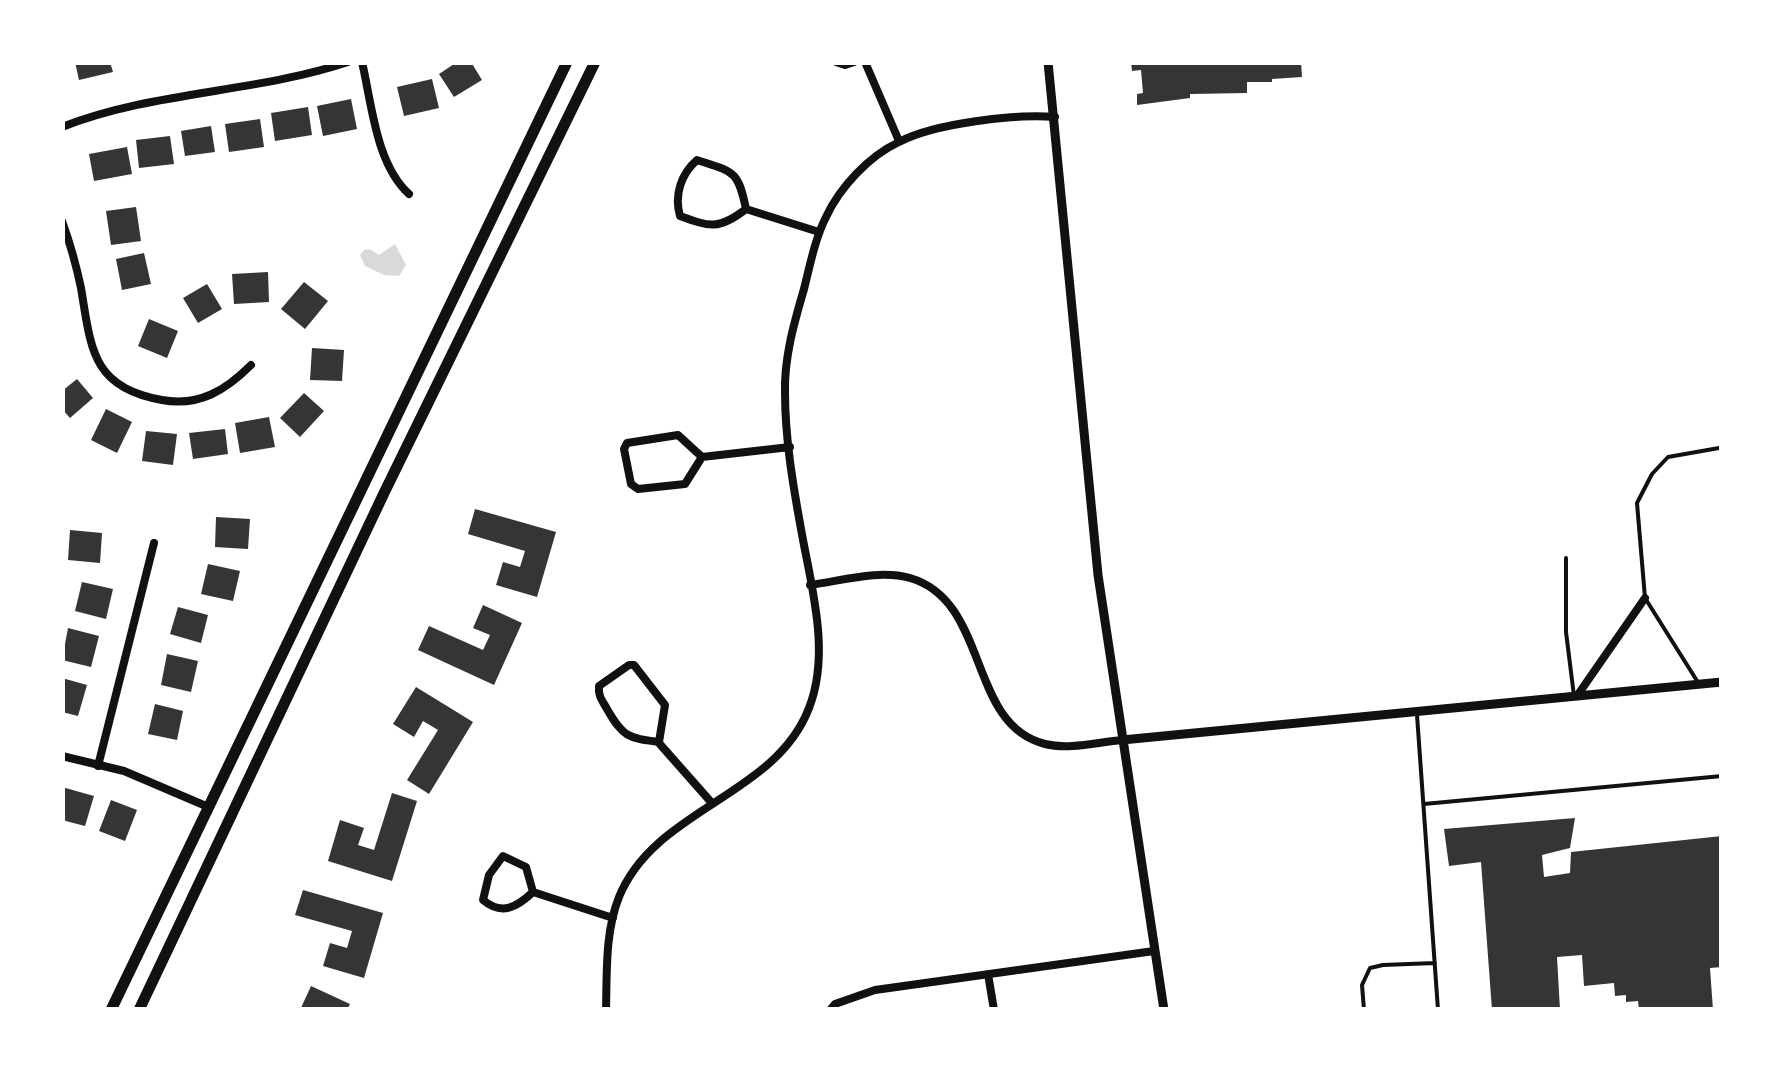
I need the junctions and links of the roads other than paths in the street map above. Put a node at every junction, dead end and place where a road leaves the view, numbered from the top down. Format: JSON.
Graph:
{"nodes":[{"id":1,"x":348,"y":62,"type":"edge"},
{"id":2,"x":362,"y":62,"type":"edge"},
{"id":3,"x":567,"y":62,"type":"edge"},
{"id":4,"x":596,"y":62,"type":"edge"},
{"id":5,"x":836,"y":62,"type":"edge"},
{"id":6,"x":854,"y":62,"type":"edge"},
{"id":7,"x":865,"y":62,"type":"edge"},
{"id":8,"x":1048,"y":62,"type":"edge"},
{"id":9,"x":1055,"y":117,"type":"junction"},
{"id":10,"x":62,"y":127,"type":"edge"},
{"id":11,"x":899,"y":141,"type":"junction"},
{"id":12,"x":410,"y":194,"type":"dead end"},
{"id":13,"x":746,"y":209,"type":"junction"},
{"id":14,"x":62,"y":220,"type":"edge"},
{"id":15,"x":820,"y":232,"type":"junction"},
{"id":16,"x":251,"y":366,"type":"dead end"},
{"id":17,"x":790,"y":446,"type":"junction"},
{"id":18,"x":1719,"y":448,"type":"dead end"},
{"id":19,"x":702,"y":457,"type":"junction"},
{"id":20,"x":154,"y":542,"type":"dead end"},
{"id":21,"x":1566,"y":558,"type":"dead end"},
{"id":22,"x":810,"y":585,"type":"junction"},
{"id":23,"x":1645,"y":598,"type":"junction"},
{"id":24,"x":1722,"y":682,"type":"edge"},
{"id":25,"x":1699,"y":684,"type":"junction"},
{"id":26,"x":1576,"y":696,"type":"junction"},
{"id":27,"x":1417,"y":712,"type":"junction"},
{"id":28,"x":1122,"y":740,"type":"junction"},
{"id":29,"x":658,"y":742,"type":"junction"},
{"id":30,"x":62,"y":756,"type":"edge"},
{"id":31,"x":98,"y":766,"type":"junction"},
{"id":32,"x":1722,"y":776,"type":"edge"},
{"id":33,"x":711,"y":802,"type":"junction"},
{"id":34,"x":1424,"y":804,"type":"junction"},
{"id":35,"x":206,"y":806,"type":"junction"},
{"id":36,"x":533,"y":892,"type":"junction"},
{"id":37,"x":613,"y":918,"type":"junction"},
{"id":38,"x":1154,"y":951,"type":"junction"},
{"id":39,"x":1435,"y":964,"type":"junction"},
{"id":40,"x":988,"y":974,"type":"junction"},
{"id":41,"x":111,"y":1010,"type":"edge"},
{"id":42,"x":139,"y":1010,"type":"edge"},
{"id":43,"x":606,"y":1010,"type":"edge"},
{"id":44,"x":830,"y":1010,"type":"edge"},
{"id":45,"x":994,"y":1010,"type":"edge"},
{"id":46,"x":1164,"y":1010,"type":"edge"},
{"id":47,"x":1364,"y":1010,"type":"edge"},
{"id":48,"x":1438,"y":1010,"type":"edge"}],
"edges":[{"from":1,"to":10,"type":"street"},
{"from":2,"to":12,"type":"street"},
{"from":3,"to":35,"type":"main road"},
{"from":4,"to":42,"type":"main road"},
{"from":5,"to":6,"type":"street"},
{"from":7,"to":11,"type":"street"},
{"from":8,"to":9,"type":"street"},
{"from":9,"to":11,"type":"street"},
{"from":9,"to":28,"type":"street"},
{"from":11,"to":15,"type":"street"},
{"from":13,"to":13,"type":"street"},
{"from":13,"to":15,"type":"street"},
{"from":14,"to":16,"type":"street"},
{"from":15,"to":17,"type":"street"},
{"from":17,"to":19,"type":"street"},
{"from":17,"to":22,"type":"street"},
{"from":18,"to":23,"type":"lane"},
{"from":19,"to":19,"type":"street"},
{"from":20,"to":31,"type":"street"},
{"from":21,"to":26,"type":"lane"},
{"from":22,"to":28,"type":"street"},
{"from":22,"to":33,"type":"street"},
{"from":23,"to":25,"type":"lane"},
{"from":23,"to":26,"type":"street"},
{"from":24,"to":25,"type":"street"},
{"from":25,"to":26,"type":"street"},
{"from":26,"to":27,"type":"street"},
{"from":27,"to":28,"type":"street"},
{"from":27,"to":34,"type":"lane"},
{"from":28,"to":38,"type":"street"},
{"from":29,"to":29,"type":"street"},
{"from":29,"to":33,"type":"street"},
{"from":30,"to":31,"type":"street"},
{"from":31,"to":35,"type":"street"},
{"from":32,"to":34,"type":"lane"},
{"from":33,"to":37,"type":"street"},
{"from":34,"to":39,"type":"lane"},
{"from":35,"to":41,"type":"main road"},
{"from":36,"to":36,"type":"street"},
{"from":36,"to":37,"type":"street"},
{"from":37,"to":43,"type":"street"},
{"from":38,"to":40,"type":"street"},
{"from":38,"to":46,"type":"street"},
{"from":39,"to":47,"type":"lane"},
{"from":39,"to":48,"type":"lane"},
{"from":40,"to":44,"type":"street"},
{"from":40,"to":45,"type":"street"}]}
